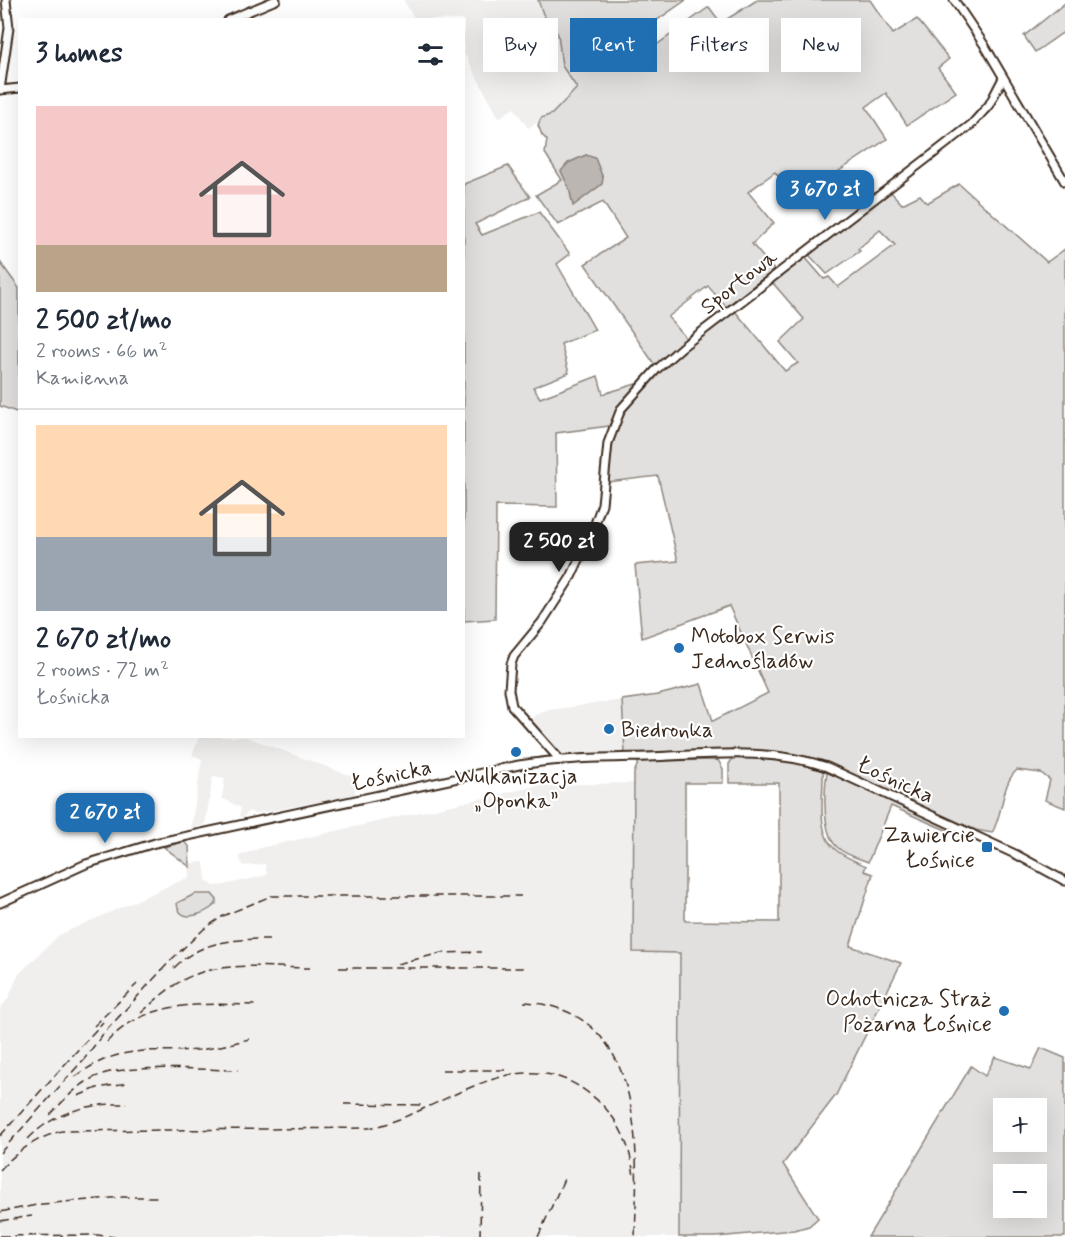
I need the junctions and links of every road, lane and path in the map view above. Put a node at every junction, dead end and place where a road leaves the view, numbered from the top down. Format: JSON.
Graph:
{"nodes":[{"id":1,"x":6,"y":0,"type":"edge"},
{"id":2,"x":276,"y":0,"type":"edge"},
{"id":3,"x":954,"y":0,"type":"edge"},
{"id":4,"x":233,"y":18,"type":"edge"},
{"id":5,"x":1003,"y":78,"type":"junction"},
{"id":6,"x":18,"y":88,"type":"edge"},
{"id":7,"x":0,"y":90,"type":"edge"},
{"id":8,"x":1065,"y":182,"type":"edge"},
{"id":9,"x":560,"y":760,"type":"junction"},
{"id":10,"x":1065,"y":880,"type":"edge"},
{"id":11,"x":0,"y":903,"type":"edge"}],
"edges":[{"from":1,"to":7,"type":"street"},
{"from":2,"to":4,"type":"street"},
{"from":3,"to":5,"type":"street"},
{"from":5,"to":8,"type":"street"},
{"from":5,"to":9,"type":"street","name":"Sportowa"},
{"from":6,"to":7,"type":"street"},
{"from":9,"to":10,"type":"street","name":"Łośnicka"},
{"from":9,"to":11,"type":"street","name":"Łośnicka"}]}
